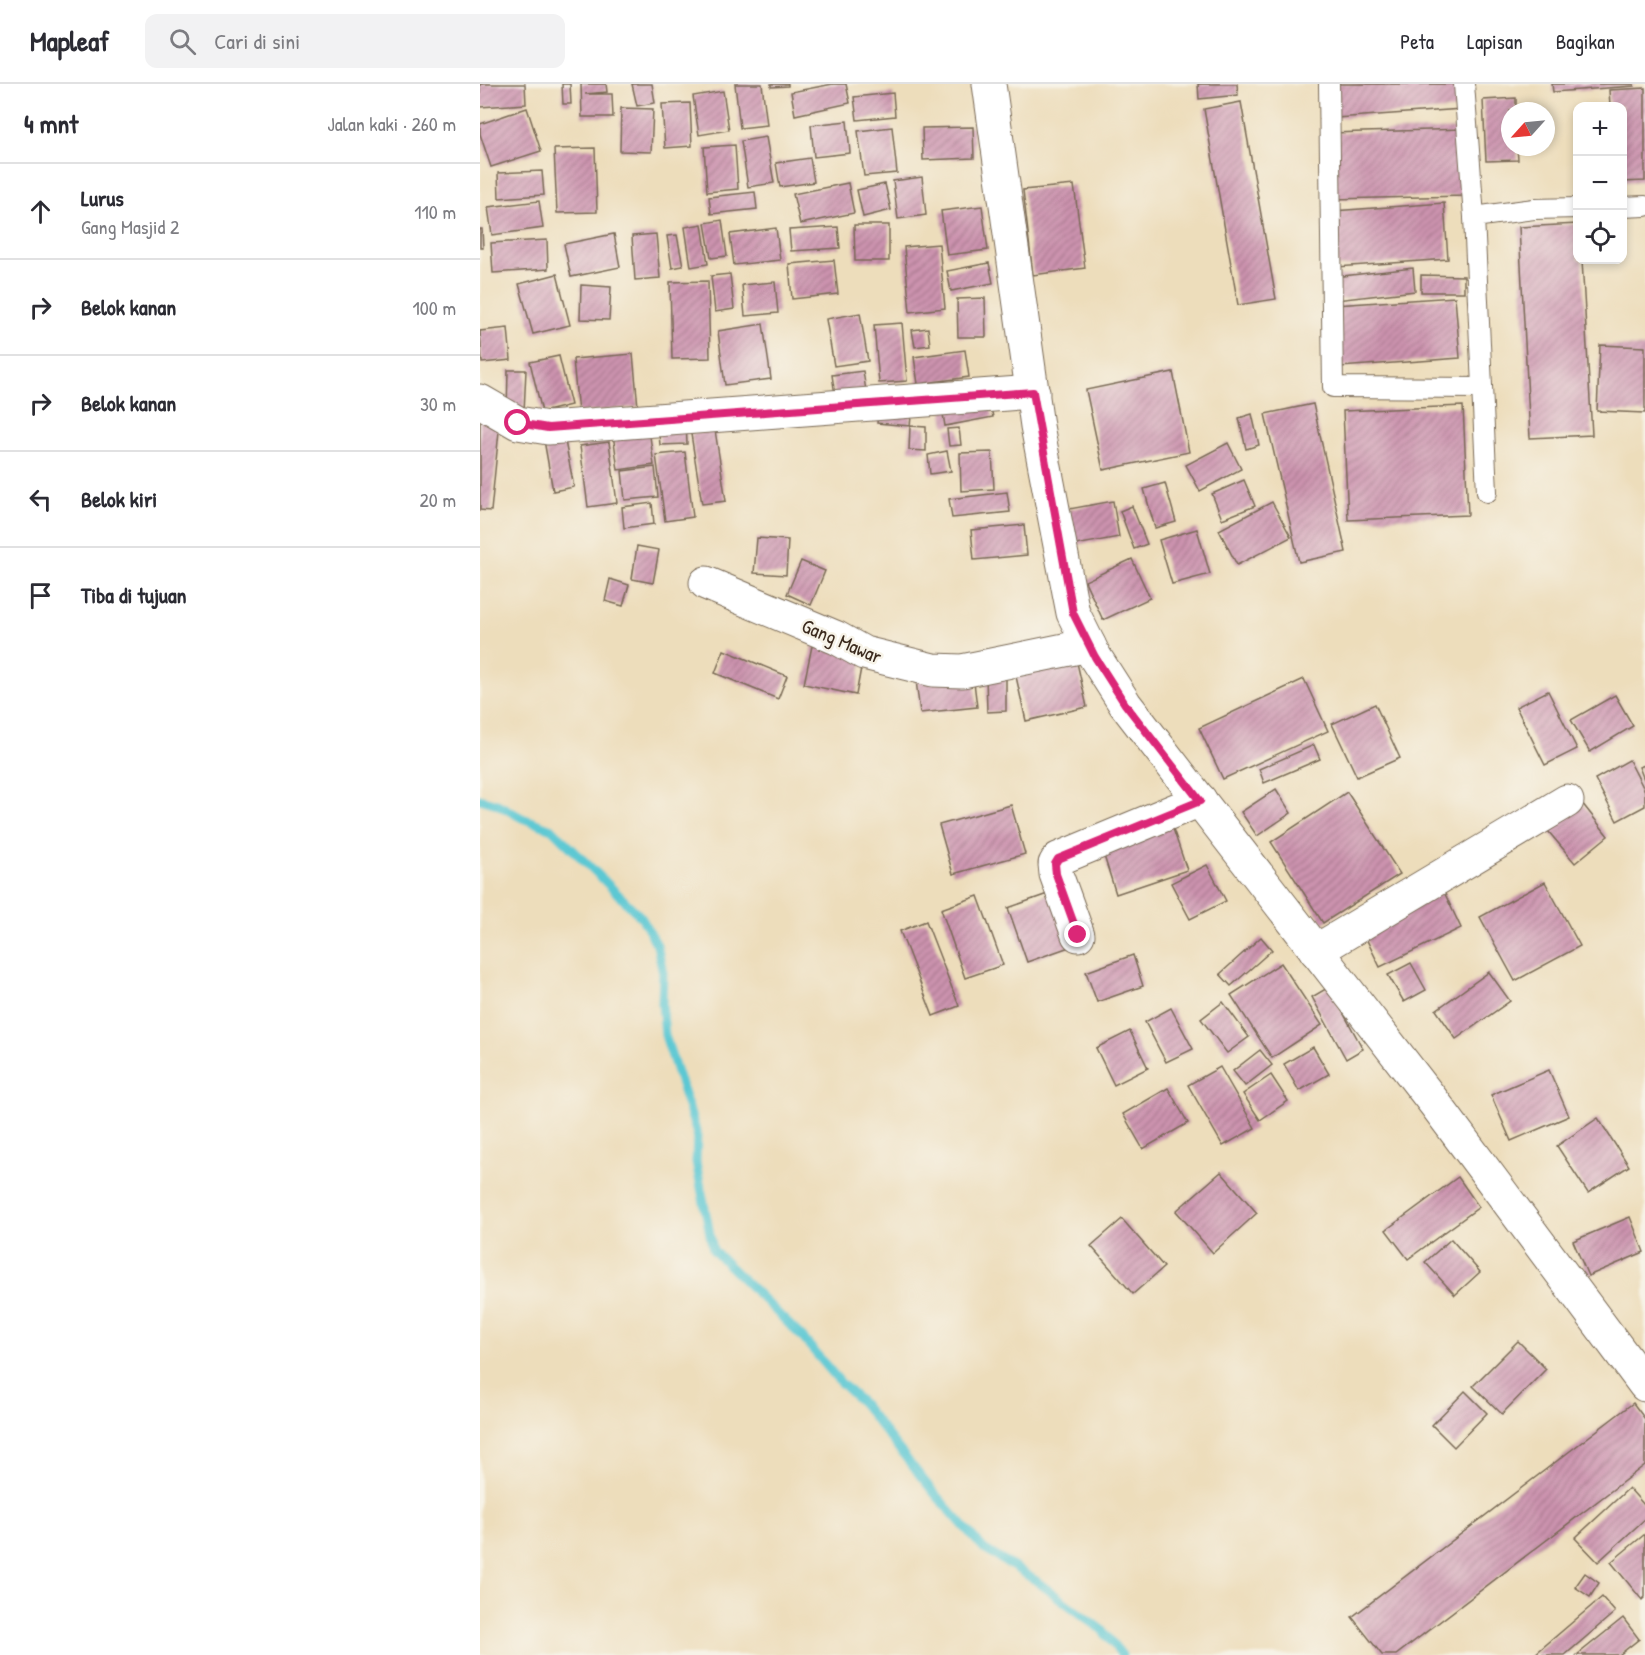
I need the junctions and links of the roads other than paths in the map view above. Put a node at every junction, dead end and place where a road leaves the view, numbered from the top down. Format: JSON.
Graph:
{"nodes":[{"id":1,"x":989,"y":84,"type":"edge"},
{"id":2,"x":1329,"y":84,"type":"edge"},
{"id":3,"x":1464,"y":84,"type":"edge"},
{"id":4,"x":1645,"y":206,"type":"edge"},
{"id":5,"x":1627,"y":207,"type":"edge"},
{"id":6,"x":1573,"y":208,"type":"edge"},
{"id":7,"x":1474,"y":217,"type":"junction"},
{"id":8,"x":1482,"y":388,"type":"junction"},
{"id":9,"x":1033,"y":392,"type":"junction"},
{"id":10,"x":480,"y":401,"type":"edge"},
{"id":11,"x":1488,"y":492,"type":"dead end"},
{"id":12,"x":706,"y":583,"type":"dead end"},
{"id":13,"x":1089,"y":645,"type":"junction"},
{"id":14,"x":1200,"y":801,"type":"junction"},
{"id":15,"x":1567,"y":801,"type":"dead end"},
{"id":16,"x":1078,"y":935,"type":"dead end"},
{"id":17,"x":1316,"y":951,"type":"junction"},
{"id":18,"x":1645,"y":1385,"type":"edge"}],
"edges":[{"from":1,"to":9,"type":"street"},
{"from":2,"to":8,"type":"lane"},
{"from":3,"to":7,"type":"lane"},
{"from":4,"to":5,"type":"lane"},
{"from":6,"to":7,"type":"lane"},
{"from":7,"to":8,"type":"lane"},
{"from":8,"to":11,"type":"lane"},
{"from":9,"to":10,"type":"street"},
{"from":9,"to":13,"type":"street"},
{"from":12,"to":13,"type":"street","name":"Gang Mawar"},
{"from":13,"to":14,"type":"street"},
{"from":14,"to":16,"type":"street"},
{"from":14,"to":17,"type":"street"},
{"from":15,"to":17,"type":"street"},
{"from":17,"to":18,"type":"street"}]}
